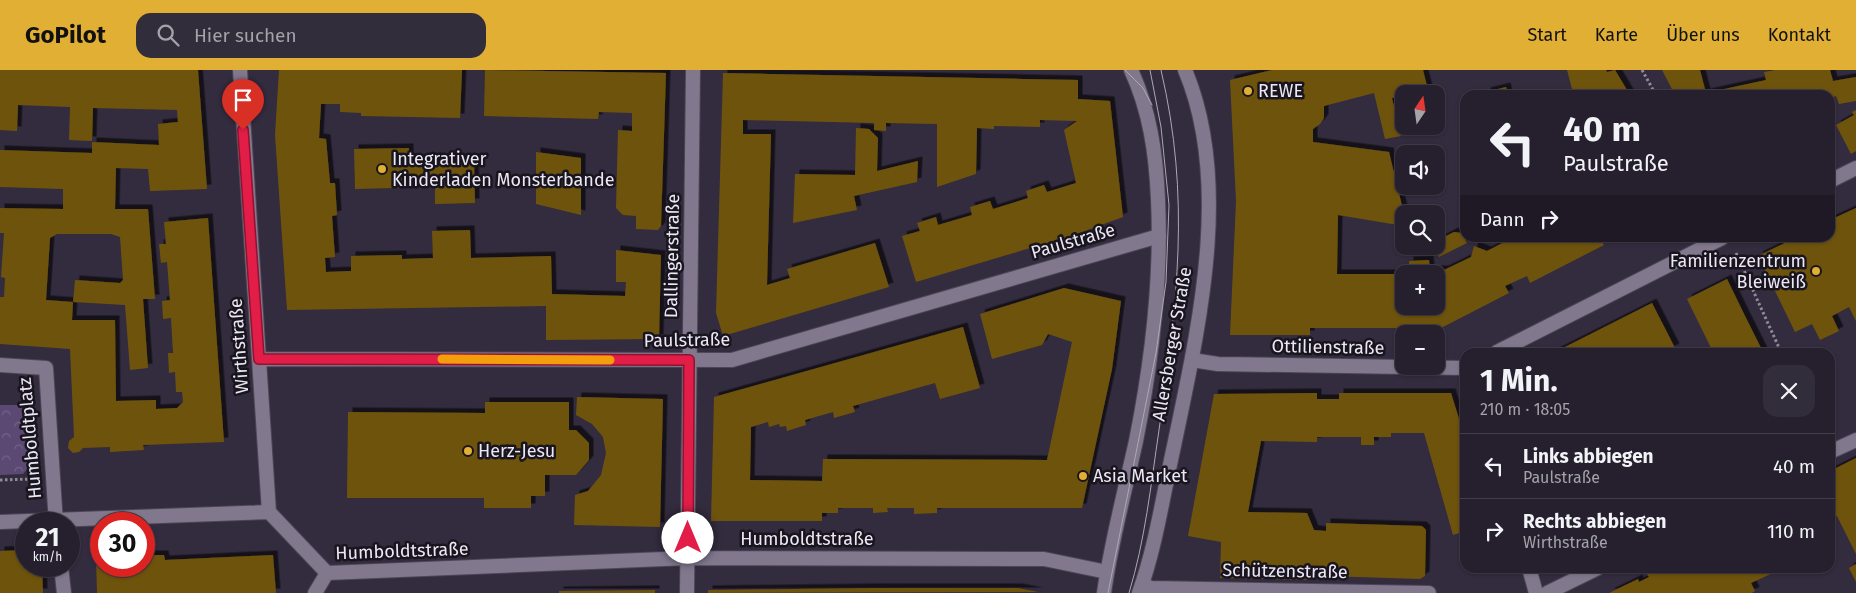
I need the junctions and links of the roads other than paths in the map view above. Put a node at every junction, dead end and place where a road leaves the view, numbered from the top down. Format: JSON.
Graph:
{"nodes":[{"id":1,"x":240,"y":70,"type":"edge"},
{"id":2,"x":693,"y":70,"type":"edge"},
{"id":3,"x":1131,"y":70,"type":"edge"},
{"id":4,"x":1185,"y":70,"type":"edge"},
{"id":5,"x":1856,"y":168,"type":"edge"},
{"id":6,"x":1835,"y":178,"type":"edge"},
{"id":7,"x":1159,"y":236,"type":"junction"},
{"id":8,"x":1714,"y":242,"type":"edge"},
{"id":9,"x":1505,"y":348,"type":"edge"},
{"id":10,"x":259,"y":359,"type":"junction"},
{"id":11,"x":689,"y":360,"type":"junction"},
{"id":12,"x":1192,"y":360,"type":"junction"},
{"id":13,"x":0,"y":365,"type":"edge"},
{"id":14,"x":1460,"y":368,"type":"edge"},
{"id":15,"x":1856,"y":440,"type":"edge"},
{"id":16,"x":1835,"y":450,"type":"edge"},
{"id":17,"x":55,"y":512,"type":"edge"},
{"id":18,"x":269,"y":512,"type":"junction"},
{"id":19,"x":80,"y":521,"type":"edge"},
{"id":20,"x":0,"y":522,"type":"edge"},
{"id":21,"x":15,"y":522,"type":"edge"},
{"id":22,"x":688,"y":558,"type":"junction"},
{"id":23,"x":1107,"y":572,"type":"junction"},
{"id":24,"x":327,"y":573,"type":"junction"},
{"id":25,"x":1530,"y":573,"type":"edge"},
{"id":26,"x":1588,"y":573,"type":"edge"},
{"id":27,"x":62,"y":577,"type":"edge"},
{"id":28,"x":1140,"y":589,"type":"edge"},
{"id":29,"x":1351,"y":591,"type":"edge"},
{"id":30,"x":64,"y":593,"type":"edge"},
{"id":31,"x":315,"y":593,"type":"edge"},
{"id":32,"x":687,"y":593,"type":"edge"},
{"id":33,"x":1104,"y":593,"type":"edge"},
{"id":34,"x":1428,"y":593,"type":"edge"},
{"id":35,"x":1536,"y":593,"type":"edge"},
{"id":36,"x":1547,"y":593,"type":"edge"}],
"edges":[{"from":1,"to":10,"type":"street","name":"Wirthstraße"},
{"from":2,"to":11,"type":"street","name":"Dallingerstraße"},
{"from":3,"to":7,"type":"street","name":"Allersberger Straße"},
{"from":4,"to":12,"type":"street","name":"Allersberger Straße"},
{"from":5,"to":6,"type":"street"},
{"from":7,"to":11,"type":"street","name":"Paulstraße"},
{"from":7,"to":23,"type":"street","name":"Allersberger Straße"},
{"from":8,"to":9,"type":"street"},
{"from":10,"to":11,"type":"street","name":"Paulstraße"},
{"from":10,"to":18,"type":"street","name":"Wirthstraße"},
{"from":11,"to":22,"type":"street","name":"Dallingerstraße"},
{"from":12,"to":14,"type":"street","name":"Ottilienstraße"},
{"from":12,"to":28,"type":"street","name":"Allersberger Straße"},
{"from":13,"to":17,"type":"street","name":"Humboldtplatz"},
{"from":15,"to":16,"type":"street"},
{"from":18,"to":19,"type":"street"},
{"from":18,"to":24,"type":"street"},
{"from":20,"to":21,"type":"street","name":"Humboldtplatz"},
{"from":22,"to":23,"type":"street","name":"Humboldtstraße"},
{"from":22,"to":24,"type":"street","name":"Humboldtstraße"},
{"from":22,"to":32,"type":"street","name":"Dallingerstraße"},
{"from":23,"to":33,"type":"street","name":"Allersberger Straße"},
{"from":24,"to":31,"type":"street"},
{"from":25,"to":35,"type":"street"},
{"from":26,"to":36,"type":"street"},
{"from":27,"to":30,"type":"street"},
{"from":28,"to":29,"type":"street","name":"Schützenstraße"},
{"from":29,"to":34,"type":"street","name":"Schützenstraße"}]}
